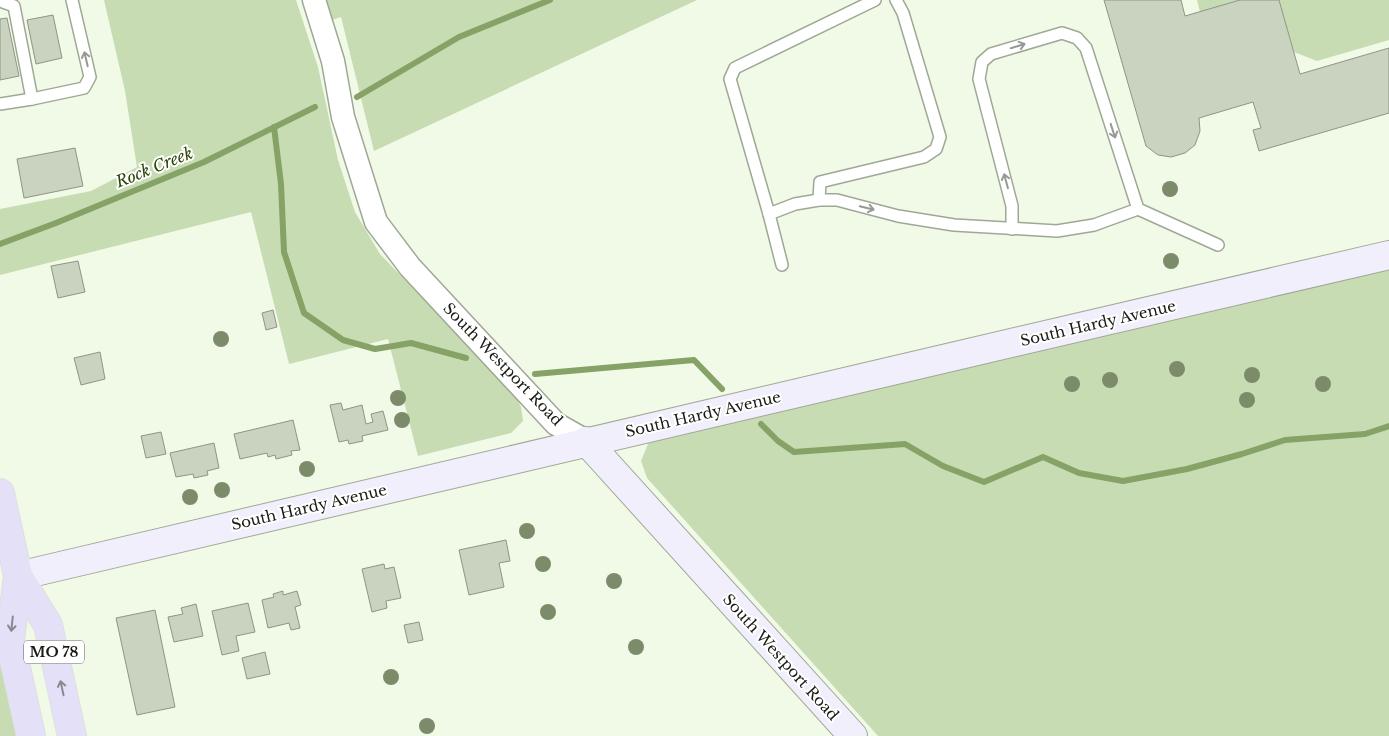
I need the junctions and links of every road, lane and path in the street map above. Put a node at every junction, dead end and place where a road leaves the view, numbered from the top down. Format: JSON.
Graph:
{"nodes":[{"id":1,"x":72,"y":0,"type":"edge"},
{"id":2,"x":314,"y":0,"type":"edge"},
{"id":3,"x":875,"y":0,"type":"edge"},
{"id":4,"x":896,"y":0,"type":"edge"},
{"id":5,"x":0,"y":1,"type":"edge"},
{"id":6,"x":16,"y":3,"type":"edge"},
{"id":7,"x":32,"y":99,"type":"junction"},
{"id":8,"x":0,"y":104,"type":"edge"},
{"id":9,"x":819,"y":200,"type":"junction"},
{"id":10,"x":1138,"y":210,"type":"junction"},
{"id":11,"x":769,"y":214,"type":"junction"},
{"id":12,"x":1012,"y":229,"type":"junction"},
{"id":13,"x":1218,"y":245,"type":"dead end"},
{"id":14,"x":1389,"y":255,"type":"edge"},
{"id":15,"x":782,"y":265,"type":"dead end"},
{"id":16,"x":586,"y":441,"type":"junction"},
{"id":17,"x":0,"y":493,"type":"edge"},
{"id":18,"x":18,"y":576,"type":"junction"},
{"id":19,"x":31,"y":736,"type":"edge"},
{"id":20,"x":72,"y":736,"type":"edge"},
{"id":21,"x":853,"y":736,"type":"edge"}],
"edges":[{"from":7,"to":1,"type":"lane","one_way":true},
{"from":2,"to":16,"type":"street","name":"South Westport Road"},
{"from":3,"to":11,"type":"lane"},
{"from":4,"to":9,"type":"lane"},
{"from":5,"to":6,"type":"lane"},
{"from":6,"to":7,"type":"lane"},
{"from":7,"to":8,"type":"lane"},
{"from":9,"to":11,"type":"lane"},
{"from":9,"to":12,"type":"lane","one_way":true},
{"from":10,"to":12,"type":"lane"},
{"from":12,"to":10,"type":"lane","one_way":true},
{"from":10,"to":13,"type":"lane"},
{"from":11,"to":15,"type":"lane"},
{"from":14,"to":16,"type":"street","name":"South Hardy Avenue"},
{"from":16,"to":18,"type":"street","name":"South Hardy Avenue"},
{"from":16,"to":21,"type":"street","name":"South Westport Road"},
{"from":17,"to":18,"type":"main road","number":"MO 78"},
{"from":18,"to":19,"type":"main road","number":"MO 78","one_way":true},
{"from":20,"to":18,"type":"main road","number":"MO 78","one_way":true}]}
